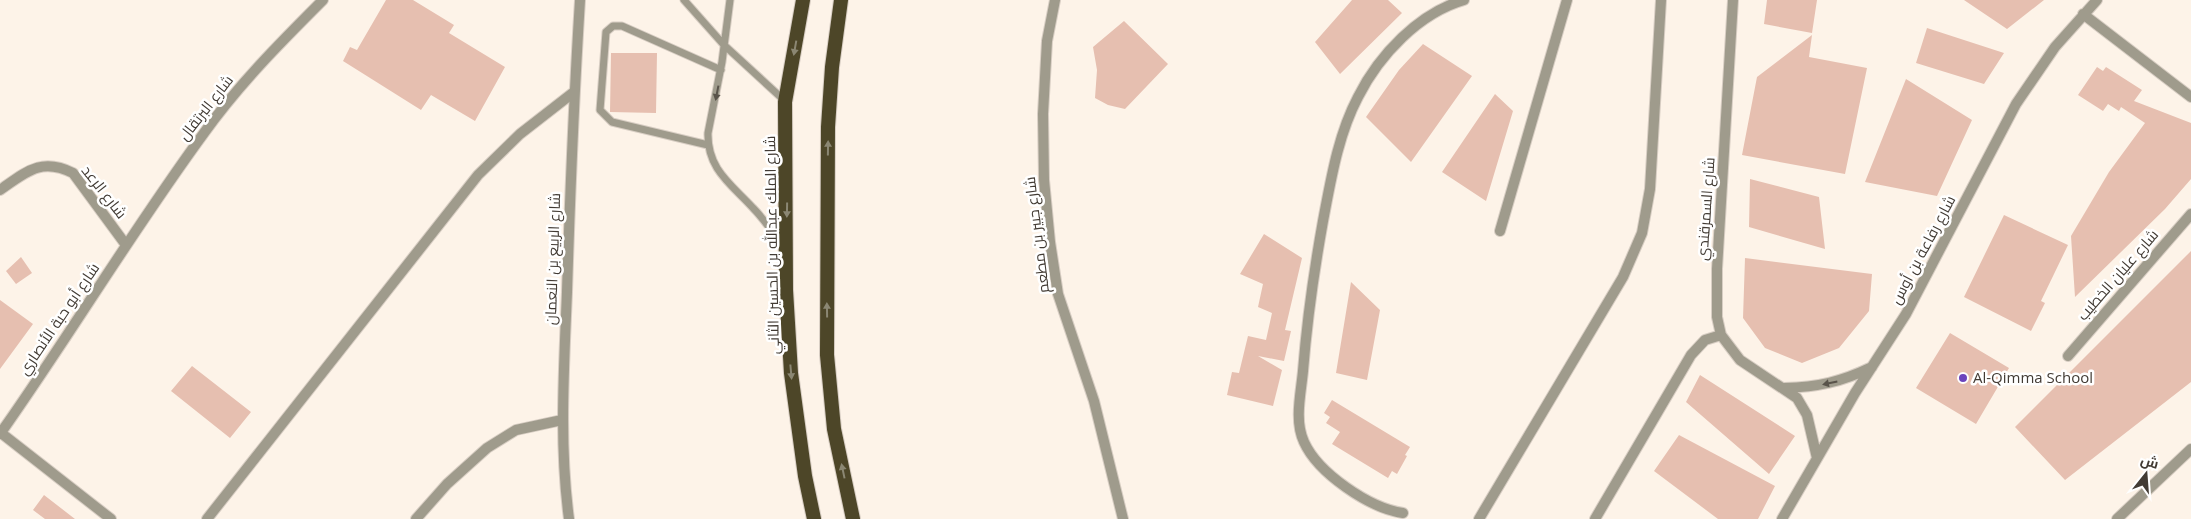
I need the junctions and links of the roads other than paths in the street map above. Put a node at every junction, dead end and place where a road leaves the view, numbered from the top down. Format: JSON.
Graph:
{"nodes":[{"id":1,"x":323,"y":0,"type":"edge"},
{"id":2,"x":580,"y":0,"type":"edge"},
{"id":3,"x":684,"y":0,"type":"edge"},
{"id":4,"x":730,"y":0,"type":"edge"},
{"id":5,"x":803,"y":0,"type":"edge"},
{"id":6,"x":840,"y":0,"type":"edge"},
{"id":7,"x":1055,"y":0,"type":"edge"},
{"id":8,"x":1464,"y":0,"type":"edge"},
{"id":9,"x":1567,"y":0,"type":"edge"},
{"id":10,"x":1661,"y":0,"type":"edge"},
{"id":11,"x":1733,"y":0,"type":"edge"},
{"id":12,"x":2097,"y":0,"type":"edge"},
{"id":13,"x":2083,"y":14,"type":"junction"},
{"id":14,"x":724,"y":45,"type":"junction"},
{"id":15,"x":721,"y":70,"type":"junction"},
{"id":16,"x":574,"y":92,"type":"junction"},
{"id":17,"x":2191,"y":97,"type":"edge"},
{"id":18,"x":785,"y":102,"type":"junction"},
{"id":19,"x":708,"y":145,"type":"junction"},
{"id":20,"x":0,"y":190,"type":"edge"},
{"id":21,"x":2191,"y":214,"type":"edge"},
{"id":22,"x":1500,"y":231,"type":"dead end"},
{"id":23,"x":126,"y":245,"type":"junction"},
{"id":24,"x":786,"y":251,"type":"junction"},
{"id":25,"x":1721,"y":335,"type":"junction"},
{"id":26,"x":2068,"y":356,"type":"dead end"},
{"id":27,"x":1873,"y":367,"type":"junction"},
{"id":28,"x":1784,"y":388,"type":"junction"},
{"id":29,"x":562,"y":420,"type":"junction"},
{"id":30,"x":1,"y":433,"type":"edge"},
{"id":31,"x":2191,"y":449,"type":"edge"},
{"id":32,"x":1817,"y":458,"type":"junction"},
{"id":33,"x":1402,"y":512,"type":"dead end"},
{"id":34,"x":111,"y":519,"type":"edge"},
{"id":35,"x":207,"y":519,"type":"edge"},
{"id":36,"x":416,"y":519,"type":"edge"},
{"id":37,"x":569,"y":519,"type":"edge"},
{"id":38,"x":814,"y":519,"type":"edge"},
{"id":39,"x":854,"y":519,"type":"edge"},
{"id":40,"x":1123,"y":519,"type":"edge"},
{"id":41,"x":1480,"y":519,"type":"edge"},
{"id":42,"x":1595,"y":519,"type":"edge"},
{"id":43,"x":1782,"y":519,"type":"edge"},
{"id":44,"x":2117,"y":519,"type":"edge"}],
"edges":[{"from":1,"to":23,"type":"street","name":"شارع البرتقال"},
{"from":2,"to":16,"type":"street","name":"شارع الربيع بن النعمان"},
{"from":3,"to":14,"type":"lane"},
{"from":4,"to":14,"type":"lane"},
{"from":5,"to":18,"type":"highway","name":"شارع الملك عبدالله بن الحسين الثاني","one_way":true},
{"from":39,"to":6,"type":"highway","one_way":true},
{"from":7,"to":40,"type":"street","name":"شارع جبير بن مطعم"},
{"from":8,"to":33,"type":"street"},
{"from":9,"to":22,"type":"street"},
{"from":10,"to":41,"type":"street"},
{"from":11,"to":25,"type":"street","name":"شارع السمرقندي"},
{"from":12,"to":13,"type":"street","name":"شارع رفاعة بن أوس"},
{"from":13,"to":17,"type":"street"},
{"from":13,"to":27,"type":"street","name":"شارع رفاعة بن أوس"},
{"from":14,"to":15,"type":"lane"},
{"from":14,"to":18,"type":"lane"},
{"from":15,"to":19,"type":"lane","one_way":true},
{"from":15,"to":19,"type":"lane"},
{"from":16,"to":29,"type":"street","name":"شارع الربيع بن النعمان"},
{"from":16,"to":35,"type":"street"},
{"from":18,"to":24,"type":"highway","name":"شارع الملك عبدالله بن الحسين الثاني","one_way":true},
{"from":19,"to":24,"type":"lane"},
{"from":20,"to":23,"type":"street","name":"شارع الرعد"},
{"from":21,"to":26,"type":"street","name":"شارع عليان الخطيب"},
{"from":23,"to":30,"type":"street","name":"شارع أبو حبة الأنصاري"},
{"from":24,"to":38,"type":"highway","name":"شارع الملك عبدالله بن الحسين الثاني","one_way":true},
{"from":25,"to":28,"type":"street","name":"شارع السمرقندي"},
{"from":25,"to":42,"type":"street"},
{"from":27,"to":28,"type":"street","one_way":true},
{"from":27,"to":32,"type":"street","name":"شارع رفاعة بن أوس"},
{"from":28,"to":32,"type":"street","name":"شارع السمرقندي"},
{"from":29,"to":36,"type":"street"},
{"from":29,"to":37,"type":"street","name":"شارع الربيع بن النعمان"},
{"from":30,"to":34,"type":"street"},
{"from":31,"to":44,"type":"street"},
{"from":32,"to":43,"type":"street","name":"شارع رفاعة بن أوس"}]}
